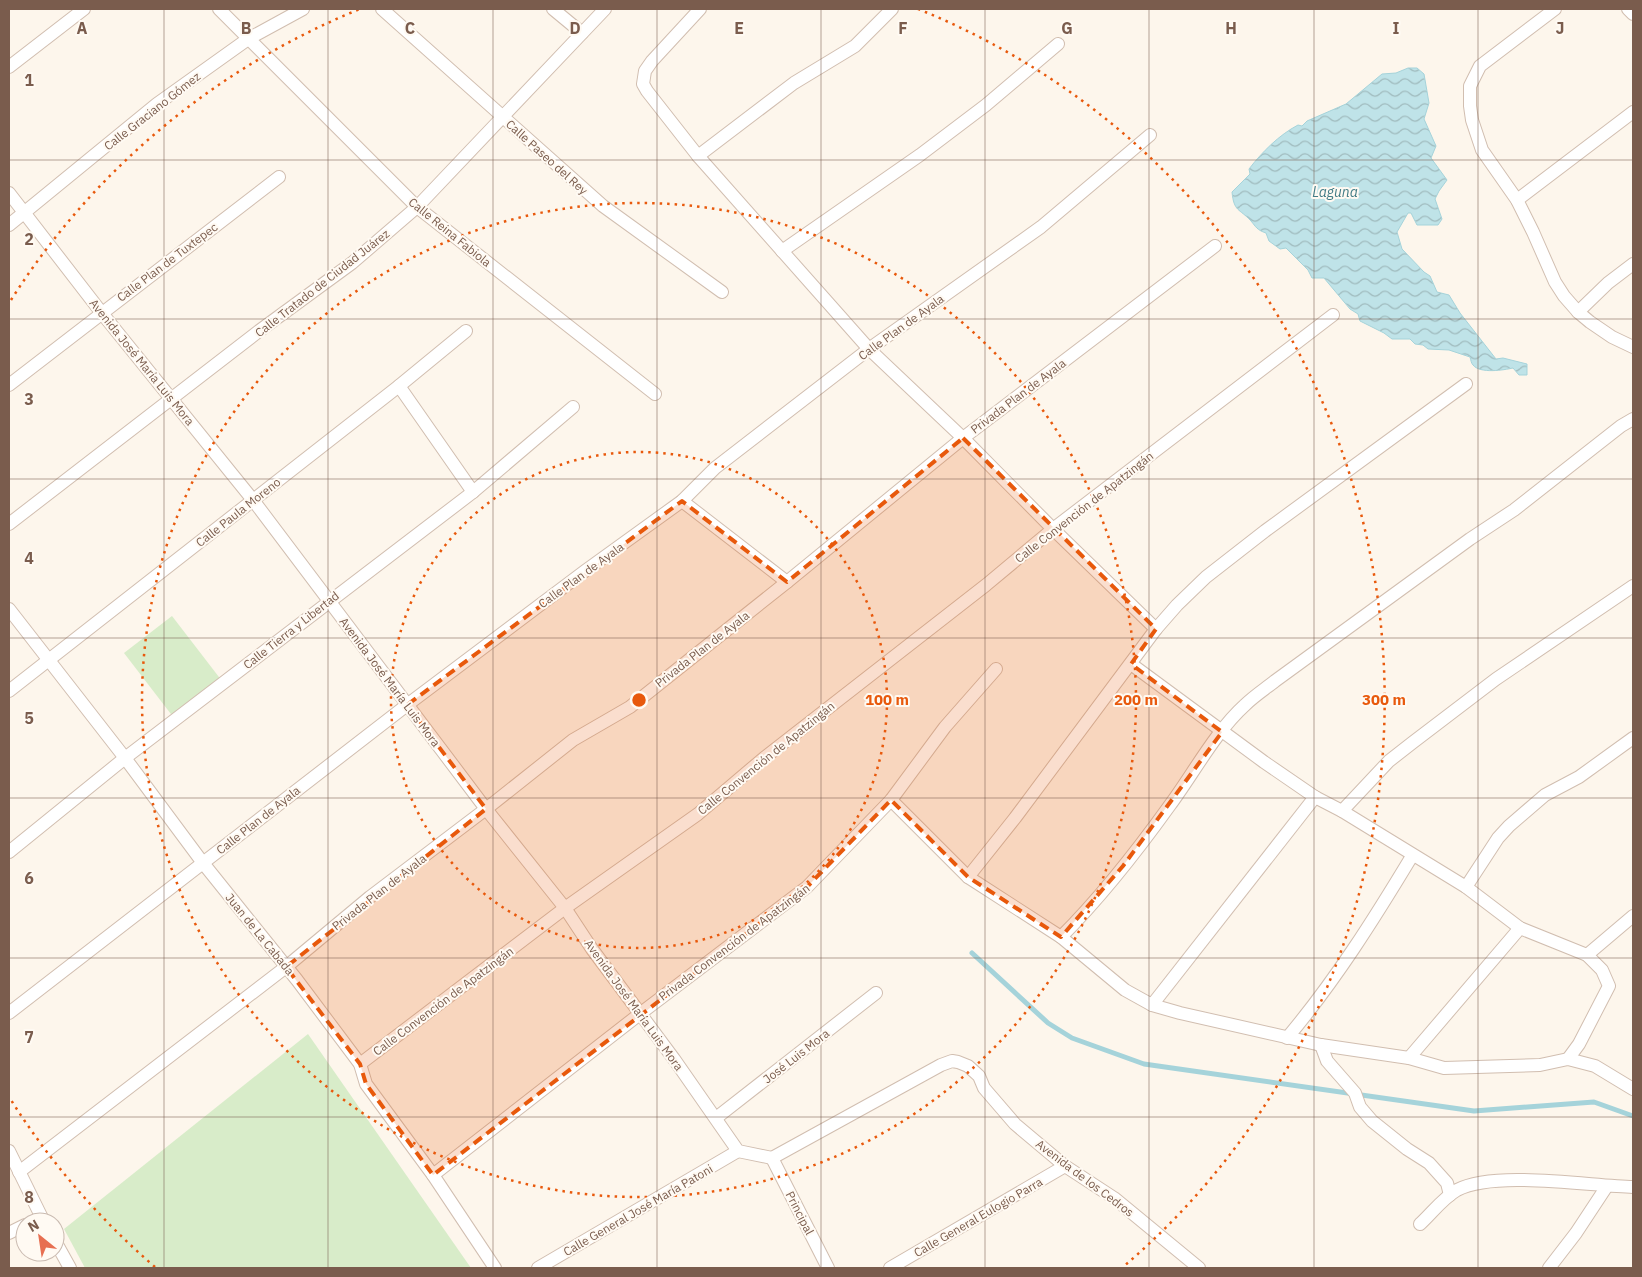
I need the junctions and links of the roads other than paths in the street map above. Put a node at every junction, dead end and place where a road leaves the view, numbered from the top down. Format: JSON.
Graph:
{"nodes":[{"id":1,"x":84,"y":9,"type":"edge"},
{"id":2,"x":219,"y":9,"type":"edge"},
{"id":3,"x":303,"y":9,"type":"edge"},
{"id":4,"x":382,"y":9,"type":"edge"},
{"id":5,"x":553,"y":9,"type":"edge"},
{"id":6,"x":605,"y":9,"type":"edge"},
{"id":7,"x":700,"y":9,"type":"edge"},
{"id":8,"x":892,"y":9,"type":"edge"},
{"id":9,"x":1556,"y":9,"type":"edge"},
{"id":10,"x":1628,"y":9,"type":"edge"},
{"id":11,"x":1633,"y":14,"type":"edge"},
{"id":12,"x":582,"y":33,"type":"junction"},
{"id":13,"x":248,"y":39,"type":"junction"},
{"id":14,"x":1058,"y":44,"type":"dead end"},
{"id":15,"x":9,"y":67,"type":"edge"},
{"id":16,"x":1633,"y":112,"type":"edge"},
{"id":17,"x":503,"y":117,"type":"junction"},
{"id":18,"x":1150,"y":135,"type":"dead end"},
{"id":19,"x":698,"y":156,"type":"junction"},
{"id":20,"x":279,"y":177,"type":"dead end"},
{"id":21,"x":9,"y":193,"type":"edge"},
{"id":22,"x":1517,"y":200,"type":"junction"},
{"id":23,"x":417,"y":207,"type":"junction"},
{"id":24,"x":24,"y":213,"type":"junction"},
{"id":25,"x":9,"y":225,"type":"edge"},
{"id":26,"x":1215,"y":246,"type":"dead end"},
{"id":27,"x":782,"y":251,"type":"junction"},
{"id":28,"x":1633,"y":264,"type":"edge"},
{"id":29,"x":722,"y":292,"type":"dead end"},
{"id":30,"x":101,"y":312,"type":"junction"},
{"id":31,"x":1578,"y":312,"type":"junction"},
{"id":32,"x":1332,"y":315,"type":"dead end"},
{"id":33,"x":466,"y":331,"type":"dead end"},
{"id":34,"x":1633,"y":347,"type":"edge"},
{"id":35,"x":869,"y":349,"type":"junction"},
{"id":36,"x":1466,"y":384,"type":"dead end"},
{"id":37,"x":9,"y":385,"type":"edge"},
{"id":38,"x":399,"y":386,"type":"junction"},
{"id":39,"x":655,"y":394,"type":"dead end"},
{"id":40,"x":172,"y":398,"type":"junction"},
{"id":41,"x":573,"y":407,"type":"dead end"},
{"id":42,"x":1633,"y":419,"type":"edge"},
{"id":43,"x":963,"y":438,"type":"junction"},
{"id":44,"x":473,"y":492,"type":"junction"},
{"id":45,"x":253,"y":500,"type":"junction"},
{"id":46,"x":682,"y":501,"type":"junction"},
{"id":47,"x":9,"y":524,"type":"edge"},
{"id":48,"x":1053,"y":529,"type":"junction"},
{"id":49,"x":787,"y":582,"type":"junction"},
{"id":50,"x":1633,"y":586,"type":"edge"},
{"id":51,"x":329,"y":601,"type":"junction"},
{"id":52,"x":9,"y":609,"type":"edge"},
{"id":53,"x":1156,"y":629,"type":"junction"},
{"id":54,"x":48,"y":660,"type":"junction"},
{"id":55,"x":1131,"y":664,"type":"junction"},
{"id":56,"x":996,"y":669,"type":"dead end"},
{"id":57,"x":9,"y":691,"type":"edge"},
{"id":58,"x":407,"y":705,"type":"junction"},
{"id":59,"x":1222,"y":732,"type":"junction"},
{"id":60,"x":1633,"y":738,"type":"edge"},
{"id":61,"x":125,"y":758,"type":"junction"},
{"id":62,"x":1315,"y":797,"type":"junction"},
{"id":63,"x":891,"y":800,"type":"junction"},
{"id":64,"x":486,"y":809,"type":"junction"},
{"id":65,"x":1342,"y":811,"type":"junction"},
{"id":66,"x":9,"y":852,"type":"edge"},
{"id":67,"x":1412,"y":856,"type":"junction"},
{"id":68,"x":203,"y":862,"type":"junction"},
{"id":69,"x":968,"y":877,"type":"junction"},
{"id":70,"x":1466,"y":887,"type":"junction"},
{"id":71,"x":565,"y":908,"type":"junction"},
{"id":72,"x":1633,"y":916,"type":"edge"},
{"id":73,"x":1520,"y":928,"type":"junction"},
{"id":74,"x":1061,"y":937,"type":"junction"},
{"id":75,"x":1587,"y":955,"type":"junction"},
{"id":76,"x":286,"y":967,"type":"junction"},
{"id":77,"x":876,"y":993,"type":"dead end"},
{"id":78,"x":1152,"y":1005,"type":"junction"},
{"id":79,"x":9,"y":1012,"type":"edge"},
{"id":80,"x":641,"y":1013,"type":"junction"},
{"id":81,"x":1287,"y":1038,"type":"junction"},
{"id":82,"x":1321,"y":1045,"type":"junction"},
{"id":83,"x":1410,"y":1058,"type":"junction"},
{"id":84,"x":1568,"y":1059,"type":"junction"},
{"id":85,"x":360,"y":1064,"type":"junction"},
{"id":86,"x":1633,"y":1088,"type":"edge"},
{"id":87,"x":716,"y":1118,"type":"junction"},
{"id":88,"x":9,"y":1151,"type":"edge"},
{"id":89,"x":738,"y":1151,"type":"junction"},
{"id":90,"x":772,"y":1158,"type":"junction"},
{"id":91,"x":1065,"y":1166,"type":"junction"},
{"id":92,"x":18,"y":1172,"type":"junction"},
{"id":93,"x":433,"y":1175,"type":"junction"},
{"id":94,"x":1607,"y":1186,"type":"junction"},
{"id":95,"x":1633,"y":1188,"type":"edge"},
{"id":96,"x":1450,"y":1195,"type":"junction"},
{"id":97,"x":36,"y":1212,"type":"edge"},
{"id":98,"x":1420,"y":1224,"type":"dead end"},
{"id":99,"x":1194,"y":1267,"type":"edge"},
{"id":100,"x":495,"y":1268,"type":"edge"},
{"id":101,"x":538,"y":1268,"type":"edge"},
{"id":102,"x":828,"y":1268,"type":"edge"},
{"id":103,"x":890,"y":1268,"type":"edge"},
{"id":104,"x":1549,"y":1268,"type":"edge"}],
"edges":[{"from":1,"to":15,"type":"street"},
{"from":2,"to":13,"type":"street","name":"Calle Reina Fabiola"},
{"from":3,"to":13,"type":"street","name":"Calle Graciano Gómez"},
{"from":4,"to":17,"type":"street","name":"Calle Paseo del Rey"},
{"from":5,"to":12,"type":"street"},
{"from":6,"to":12,"type":"street","name":"Calle Tratado de Ciudad Juárez"},
{"from":7,"to":19,"type":"street"},
{"from":8,"to":19,"type":"street"},
{"from":9,"to":22,"type":"street"},
{"from":10,"to":11,"type":"street"},
{"from":12,"to":17,"type":"street","name":"Calle Tratado de Ciudad Juárez"},
{"from":13,"to":23,"type":"street","name":"Calle Reina Fabiola"},
{"from":13,"to":24,"type":"street","name":"Calle Graciano Gómez"},
{"from":14,"to":27,"type":"street"},
{"from":16,"to":22,"type":"street"},
{"from":17,"to":23,"type":"street","name":"Calle Tratado de Ciudad Juárez"},
{"from":17,"to":29,"type":"street","name":"Calle Paseo del Rey"},
{"from":18,"to":35,"type":"street","name":"Calle Plan de Ayala"},
{"from":19,"to":27,"type":"street"},
{"from":20,"to":30,"type":"street","name":"Calle Plan de Tuxtepec"},
{"from":21,"to":24,"type":"street","name":"Avenida José María Luis Mora"},
{"from":22,"to":31,"type":"street"},
{"from":23,"to":39,"type":"street","name":"Calle Reina Fabiola"},
{"from":23,"to":40,"type":"street","name":"Calle Tratado de Ciudad Juárez"},
{"from":24,"to":25,"type":"street","name":"Calle Graciano Gómez"},
{"from":24,"to":30,"type":"street","name":"Avenida José María Luis Mora"},
{"from":26,"to":43,"type":"street","name":"Privada Plan de Ayala"},
{"from":27,"to":35,"type":"street"},
{"from":28,"to":31,"type":"street"},
{"from":30,"to":37,"type":"street","name":"Calle Plan de Tuxtepec"},
{"from":30,"to":40,"type":"street","name":"Avenida José María Luis Mora"},
{"from":31,"to":34,"type":"street"},
{"from":32,"to":48,"type":"street","name":"Calle Convención de Apatzingán"},
{"from":33,"to":38,"type":"street","name":"Calle Paula Moreno"},
{"from":35,"to":43,"type":"street"},
{"from":35,"to":46,"type":"street","name":"Calle Plan de Ayala"},
{"from":36,"to":53,"type":"street"},
{"from":38,"to":44,"type":"street"},
{"from":38,"to":45,"type":"street","name":"Calle Paula Moreno"},
{"from":40,"to":45,"type":"street","name":"Avenida José María Luis Mora"},
{"from":40,"to":47,"type":"street","name":"Calle Tratado de Ciudad Juárez"},
{"from":41,"to":44,"type":"street","name":"Calle Tierra y Libertad"},
{"from":42,"to":59,"type":"street"},
{"from":43,"to":48,"type":"street"},
{"from":43,"to":49,"type":"street","name":"Privada Plan de Ayala"},
{"from":44,"to":51,"type":"street","name":"Calle Tierra y Libertad"},
{"from":45,"to":51,"type":"street","name":"Avenida José María Luis Mora"},
{"from":45,"to":54,"type":"street","name":"Calle Paula Moreno"},
{"from":46,"to":49,"type":"street"},
{"from":46,"to":58,"type":"street","name":"Calle Plan de Ayala"},
{"from":48,"to":53,"type":"street"},
{"from":48,"to":71,"type":"street","name":"Calle Convención de Apatzingán"},
{"from":49,"to":64,"type":"street","name":"Privada Plan de Ayala"},
{"from":50,"to":65,"type":"street"},
{"from":51,"to":58,"type":"street","name":"Avenida José María Luis Mora"},
{"from":51,"to":61,"type":"street","name":"Calle Tierra y Libertad"},
{"from":52,"to":54,"type":"street","name":"Juan de La Cabada"},
{"from":53,"to":55,"type":"street"},
{"from":54,"to":57,"type":"street","name":"Calle Paula Moreno"},
{"from":54,"to":61,"type":"street","name":"Juan de La Cabada"},
{"from":55,"to":59,"type":"street"},
{"from":55,"to":69,"type":"street"},
{"from":56,"to":63,"type":"street","name":"Privada Convención de Apatzingán"},
{"from":58,"to":64,"type":"street","name":"Avenida José María Luis Mora"},
{"from":58,"to":68,"type":"street","name":"Calle Plan de Ayala"},
{"from":59,"to":62,"type":"street"},
{"from":59,"to":74,"type":"street"},
{"from":60,"to":70,"type":"street"},
{"from":61,"to":66,"type":"street","name":"Calle Tierra y Libertad"},
{"from":61,"to":68,"type":"street","name":"Juan de La Cabada"},
{"from":62,"to":65,"type":"street"},
{"from":62,"to":78,"type":"street"},
{"from":63,"to":69,"type":"street"},
{"from":63,"to":80,"type":"street","name":"Privada Convención de Apatzingán"},
{"from":64,"to":71,"type":"street","name":"Avenida José María Luis Mora"},
{"from":64,"to":76,"type":"street","name":"Privada Plan de Ayala"},
{"from":65,"to":67,"type":"street"},
{"from":67,"to":70,"type":"street"},
{"from":67,"to":81,"type":"street"},
{"from":68,"to":76,"type":"street","name":"Juan de La Cabada"},
{"from":68,"to":79,"type":"street","name":"Calle Plan de Ayala"},
{"from":69,"to":74,"type":"street"},
{"from":70,"to":73,"type":"street"},
{"from":71,"to":80,"type":"street","name":"Avenida José María Luis Mora"},
{"from":71,"to":85,"type":"street","name":"Calle Convención de Apatzingán"},
{"from":72,"to":75,"type":"street"},
{"from":73,"to":75,"type":"street"},
{"from":73,"to":83,"type":"street"},
{"from":74,"to":78,"type":"street"},
{"from":75,"to":84,"type":"street"},
{"from":76,"to":85,"type":"street","name":"Juan de La Cabada"},
{"from":76,"to":92,"type":"street","name":"Privada Plan de Ayala"},
{"from":77,"to":87,"type":"street","name":"José Luis Mora"},
{"from":78,"to":81,"type":"street"},
{"from":80,"to":87,"type":"street","name":"Avenida José María Luis Mora"},
{"from":80,"to":93,"type":"street","name":"Privada Convención de Apatzingán"},
{"from":81,"to":82,"type":"street"},
{"from":82,"to":83,"type":"street"},
{"from":82,"to":96,"type":"street"},
{"from":83,"to":84,"type":"street"},
{"from":84,"to":86,"type":"street"},
{"from":85,"to":93,"type":"street","name":"Juan de La Cabada"},
{"from":87,"to":89,"type":"street","name":"Avenida José María Luis Mora"},
{"from":88,"to":92,"type":"street"},
{"from":89,"to":90,"type":"street"},
{"from":89,"to":101,"type":"street","name":"Calle General José María Patoni"},
{"from":90,"to":91,"type":"street","name":"Avenida de los Cedros"},
{"from":90,"to":102,"type":"street","name":"Principal"},
{"from":91,"to":99,"type":"street","name":"Avenida de los Cedros"},
{"from":91,"to":103,"type":"street","name":"Calle General Eulogio Parra"},
{"from":92,"to":97,"type":"street"},
{"from":93,"to":100,"type":"street","name":"Juan de La Cabada"},
{"from":94,"to":95,"type":"street"},
{"from":94,"to":96,"type":"street"},
{"from":94,"to":104,"type":"street"},
{"from":96,"to":98,"type":"street"}]}
